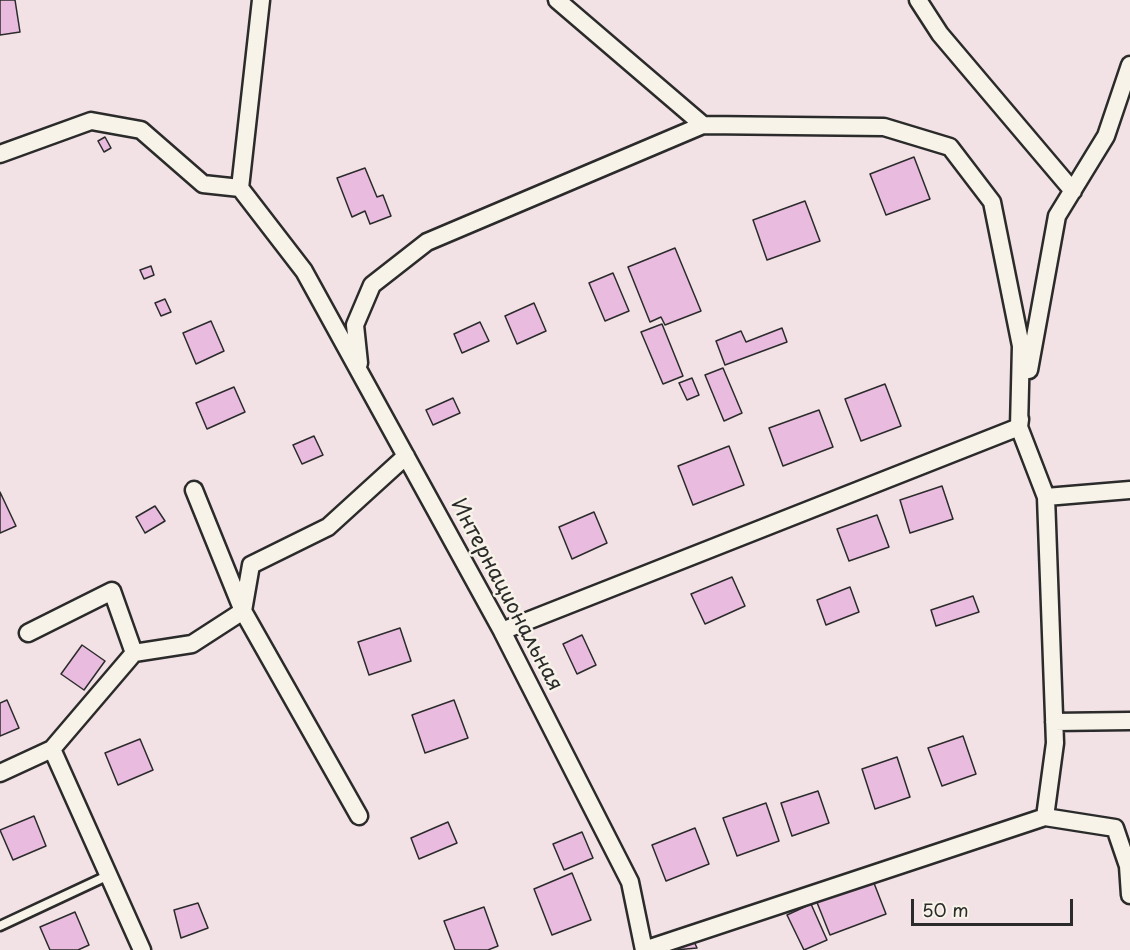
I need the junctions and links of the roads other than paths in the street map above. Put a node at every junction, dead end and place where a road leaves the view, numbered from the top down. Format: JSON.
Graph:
{"nodes":[{"id":1,"x":261,"y":0,"type":"edge"},
{"id":2,"x":557,"y":0,"type":"edge"},
{"id":3,"x":918,"y":0,"type":"edge"},
{"id":4,"x":1130,"y":65,"type":"edge"},
{"id":5,"x":703,"y":125,"type":"junction"},
{"id":6,"x":0,"y":154,"type":"edge"},
{"id":7,"x":240,"y":188,"type":"junction"},
{"id":8,"x":1072,"y":191,"type":"junction"},
{"id":9,"x":361,"y":374,"type":"junction"},
{"id":10,"x":1019,"y":427,"type":"junction"},
{"id":11,"x":406,"y":456,"type":"junction"},
{"id":12,"x":195,"y":490,"type":"dead end"},
{"id":13,"x":1130,"y":490,"type":"edge"},
{"id":14,"x":1046,"y":497,"type":"junction"},
{"id":15,"x":243,"y":611,"type":"junction"},
{"id":16,"x":502,"y":631,"type":"junction"},
{"id":17,"x":27,"y":633,"type":"dead end"},
{"id":18,"x":134,"y":653,"type":"junction"},
{"id":19,"x":1130,"y":721,"type":"edge"},
{"id":20,"x":1054,"y":722,"type":"junction"},
{"id":21,"x":52,"y":748,"type":"junction"},
{"id":22,"x":0,"y":773,"type":"edge"},
{"id":23,"x":359,"y":816,"type":"dead end"},
{"id":24,"x":1045,"y":817,"type":"junction"},
{"id":25,"x":109,"y":874,"type":"junction"},
{"id":26,"x":1130,"y":895,"type":"edge"},
{"id":27,"x":0,"y":926,"type":"edge"},
{"id":28,"x":142,"y":950,"type":"edge"},
{"id":29,"x":644,"y":950,"type":"edge"}],
"edges":[{"from":1,"to":7,"type":"street"},
{"from":2,"to":5,"type":"street"},
{"from":3,"to":8,"type":"street"},
{"from":4,"to":8,"type":"street"},
{"from":5,"to":9,"type":"street"},
{"from":5,"to":10,"type":"street"},
{"from":6,"to":7,"type":"street"},
{"from":7,"to":9,"type":"street","name":"Интернациональная"},
{"from":8,"to":10,"type":"street"},
{"from":9,"to":11,"type":"street","name":"Интернациональная"},
{"from":10,"to":14,"type":"street"},
{"from":10,"to":16,"type":"street"},
{"from":11,"to":15,"type":"street"},
{"from":11,"to":16,"type":"street","name":"Интернациональная"},
{"from":12,"to":15,"type":"street"},
{"from":13,"to":14,"type":"street"},
{"from":14,"to":20,"type":"street"},
{"from":15,"to":18,"type":"street"},
{"from":15,"to":23,"type":"street"},
{"from":16,"to":29,"type":"street","name":"Интернациональная"},
{"from":17,"to":18,"type":"street"},
{"from":18,"to":21,"type":"street"},
{"from":19,"to":20,"type":"street"},
{"from":20,"to":24,"type":"street"},
{"from":21,"to":22,"type":"street"},
{"from":21,"to":25,"type":"street"},
{"from":24,"to":26,"type":"street"},
{"from":24,"to":29,"type":"street"},
{"from":25,"to":27,"type":"lane"},
{"from":25,"to":28,"type":"street"}]}
